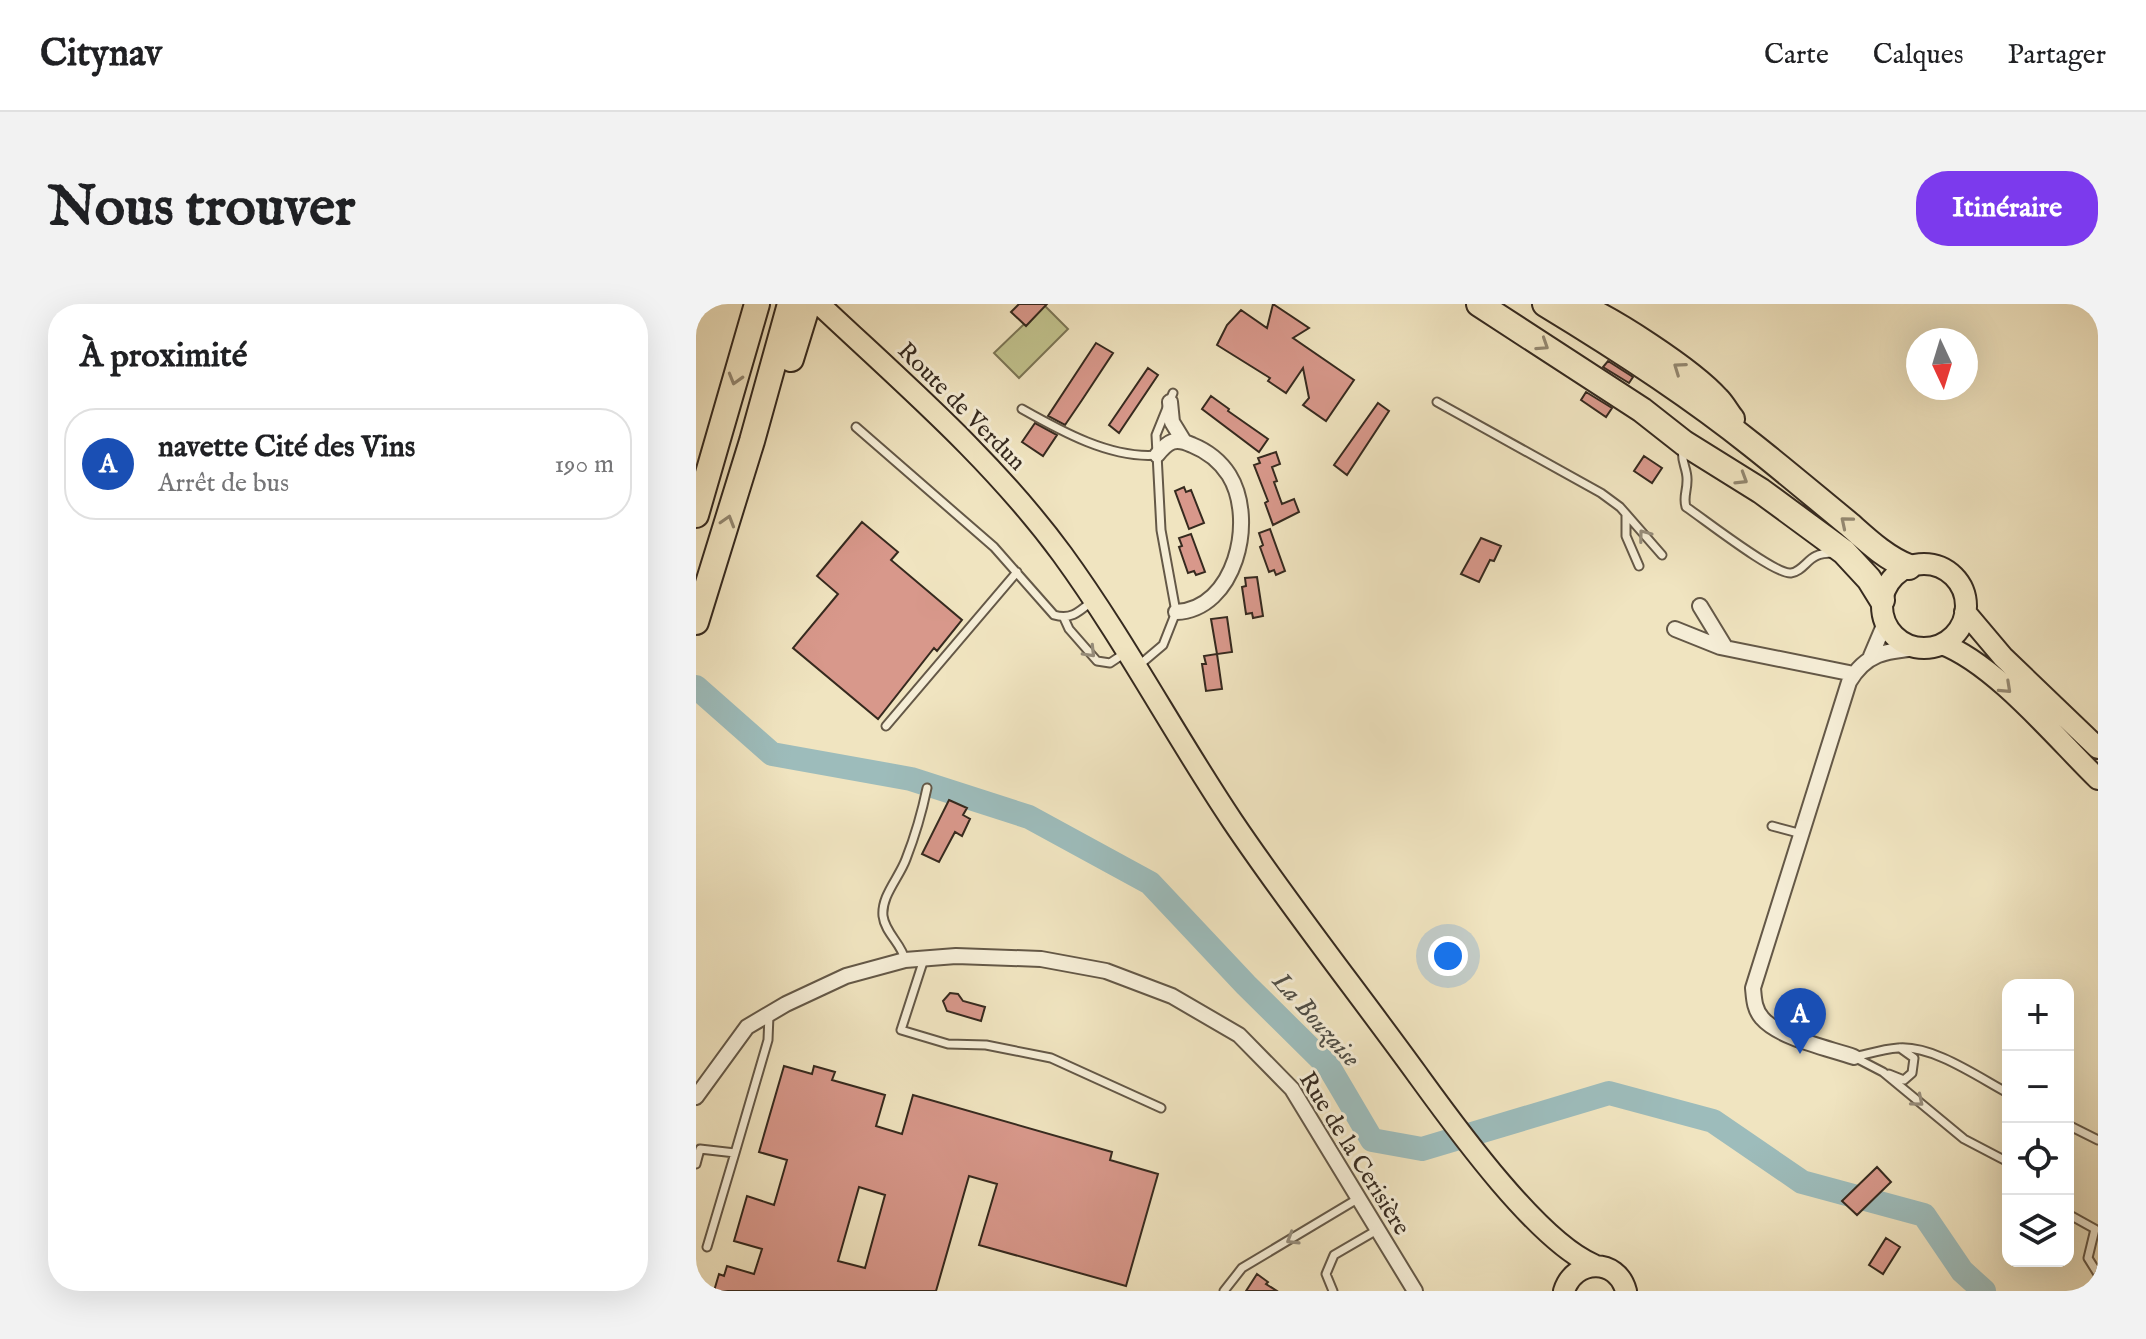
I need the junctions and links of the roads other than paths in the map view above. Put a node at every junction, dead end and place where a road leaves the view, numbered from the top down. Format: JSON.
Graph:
{"nodes":[{"id":1,"x":757,"y":304,"type":"edge"},
{"id":2,"x":790,"y":304,"type":"edge"},
{"id":3,"x":808,"y":304,"type":"edge"},
{"id":4,"x":819,"y":304,"type":"edge"},
{"id":5,"x":1479,"y":304,"type":"edge"},
{"id":6,"x":1545,"y":304,"type":"edge"},
{"id":7,"x":1575,"y":304,"type":"edge"},
{"id":8,"x":1171,"y":397,"type":"joint"},
{"id":9,"x":1437,"y":402,"type":"dead end"},
{"id":10,"x":1022,"y":409,"type":"dead end"},
{"id":11,"x":856,"y":427,"type":"dead end"},
{"id":12,"x":1183,"y":440,"type":"junction"},
{"id":13,"x":752,"y":441,"type":"junction"},
{"id":14,"x":1684,"y":443,"type":"junction"},
{"id":15,"x":1752,"y":444,"type":"junction"},
{"id":16,"x":1157,"y":455,"type":"junction"},
{"id":17,"x":696,"y":515,"type":"edge"},
{"id":18,"x":1626,"y":515,"type":"junction"},
{"id":19,"x":1844,"y":552,"type":"junction"},
{"id":20,"x":1662,"y":555,"type":"dead end"},
{"id":21,"x":1639,"y":566,"type":"dead end"},
{"id":22,"x":1909,"y":567,"type":"junction"},
{"id":23,"x":1017,"y":572,"type":"junction"},
{"id":24,"x":1093,"y":600,"type":"junction"},
{"id":25,"x":1700,"y":606,"type":"dead end"},
{"id":26,"x":1176,"y":612,"type":"junction"},
{"id":27,"x":1884,"y":612,"type":"junction"},
{"id":28,"x":1965,"y":612,"type":"junction"},
{"id":29,"x":1064,"y":618,"type":"junction"},
{"id":30,"x":696,"y":622,"type":"edge"},
{"id":31,"x":1675,"y":629,"type":"dead end"},
{"id":32,"x":1942,"y":644,"type":"junction"},
{"id":33,"x":1725,"y":647,"type":"junction"},
{"id":34,"x":1917,"y":648,"type":"junction"},
{"id":35,"x":1871,"y":656,"type":"junction"},
{"id":36,"x":1131,"y":660,"type":"junction"},
{"id":37,"x":1854,"y":674,"type":"junction"},
{"id":38,"x":886,"y":726,"type":"dead end"},
{"id":39,"x":2098,"y":748,"type":"edge"},
{"id":40,"x":2098,"y":779,"type":"edge"},
{"id":41,"x":927,"y":788,"type":"dead end"},
{"id":42,"x":1772,"y":826,"type":"dead end"},
{"id":43,"x":1802,"y":834,"type":"junction"},
{"id":44,"x":924,"y":959,"type":"junction"},
{"id":45,"x":905,"y":960,"type":"junction"},
{"id":46,"x":769,"y":1014,"type":"junction"},
{"id":47,"x":1899,"y":1048,"type":"junction"},
{"id":48,"x":1854,"y":1057,"type":"junction"},
{"id":49,"x":1883,"y":1072,"type":"junction"},
{"id":50,"x":2002,"y":1090,"type":"edge"},
{"id":51,"x":696,"y":1097,"type":"edge"},
{"id":52,"x":1161,"y":1108,"type":"dead end"},
{"id":53,"x":2074,"y":1128,"type":"edge"},
{"id":54,"x":2098,"y":1140,"type":"edge"},
{"id":55,"x":735,"y":1153,"type":"junction"},
{"id":56,"x":2002,"y":1159,"type":"edge"},
{"id":57,"x":696,"y":1164,"type":"edge"},
{"id":58,"x":1359,"y":1198,"type":"junction"},
{"id":59,"x":2074,"y":1217,"type":"edge"},
{"id":60,"x":1540,"y":1224,"type":"junction"},
{"id":61,"x":1378,"y":1230,"type":"junction"},
{"id":62,"x":707,"y":1247,"type":"dead end"},
{"id":63,"x":1594,"y":1265,"type":"junction"},
{"id":64,"x":2098,"y":1274,"type":"edge"},
{"id":65,"x":1564,"y":1290,"type":"edge"},
{"id":66,"x":1224,"y":1291,"type":"edge"},
{"id":67,"x":1333,"y":1291,"type":"edge"},
{"id":68,"x":1415,"y":1291,"type":"edge"},
{"id":69,"x":1626,"y":1291,"type":"edge"}],
"edges":[{"from":1,"to":17,"type":"highway","one_way":true},
{"from":2,"to":13,"type":"highway"},
{"from":3,"to":13,"type":"highway"},
{"from":4,"to":24,"type":"main road","name":"Route de Verdun"},
{"from":5,"to":14,"type":"highway","one_way":true},
{"from":6,"to":15,"type":"highway"},
{"from":15,"to":7,"type":"highway","one_way":true},
{"from":8,"to":12,"type":"street"},
{"from":8,"to":16,"type":"lane"},
{"from":9,"to":18,"type":"lane"},
{"from":10,"to":16,"type":"lane"},
{"from":11,"to":23,"type":"lane"},
{"from":12,"to":16,"type":"street"},
{"from":12,"to":26,"type":"street"},
{"from":30,"to":13,"type":"highway","one_way":true},
{"from":14,"to":19,"type":"highway","one_way":true},
{"from":14,"to":19,"type":"lane"},
{"from":22,"to":15,"type":"highway","one_way":true},
{"from":16,"to":26,"type":"lane"},
{"from":20,"to":18,"type":"lane","one_way":true},
{"from":18,"to":21,"type":"lane"},
{"from":19,"to":27,"type":"highway"},
{"from":22,"to":27,"type":"main road"},
{"from":22,"to":28,"type":"main road"},
{"from":23,"to":29,"type":"lane"},
{"from":23,"to":38,"type":"lane"},
{"from":24,"to":29,"type":"lane"},
{"from":24,"to":36,"type":"main road","name":"Route de Verdun"},
{"from":25,"to":33,"type":"street"},
{"from":26,"to":36,"type":"lane"},
{"from":27,"to":34,"type":"main road"},
{"from":27,"to":35,"type":"street"},
{"from":28,"to":32,"type":"main road"},
{"from":28,"to":39,"type":"main road"},
{"from":29,"to":36,"type":"lane","one_way":true},
{"from":31,"to":33,"type":"street"},
{"from":32,"to":34,"type":"main road"},
{"from":32,"to":40,"type":"main road","one_way":true},
{"from":33,"to":37,"type":"street"},
{"from":34,"to":35,"type":"street"},
{"from":35,"to":37,"type":"street"},
{"from":36,"to":60,"type":"main road","name":"Route de Verdun"},
{"from":37,"to":43,"type":"street"},
{"from":41,"to":45,"type":"lane"},
{"from":42,"to":43,"type":"lane"},
{"from":43,"to":48,"type":"street"},
{"from":44,"to":45,"type":"street","name":"Rue de la Cerisière"},
{"from":44,"to":52,"type":"lane"},
{"from":44,"to":58,"type":"street","name":"Rue de la Cerisière"},
{"from":45,"to":46,"type":"street","name":"Rue de la Cerisière"},
{"from":46,"to":51,"type":"street","name":"Rue de la Cerisière"},
{"from":46,"to":55,"type":"lane"},
{"from":47,"to":48,"type":"lane"},
{"from":47,"to":49,"type":"lane"},
{"from":47,"to":50,"type":"lane"},
{"from":48,"to":49,"type":"lane"},
{"from":49,"to":56,"type":"lane","one_way":true},
{"from":53,"to":54,"type":"lane"},
{"from":55,"to":57,"type":"lane"},
{"from":55,"to":62,"type":"lane"},
{"from":58,"to":61,"type":"street","name":"Rue de la Cerisière"},
{"from":58,"to":66,"type":"lane","one_way":true},
{"from":59,"to":64,"type":"lane"},
{"from":60,"to":63,"type":"main road"},
{"from":60,"to":65,"type":"main road"},
{"from":61,"to":67,"type":"lane"},
{"from":61,"to":68,"type":"street","name":"Rue de la Cerisière"},
{"from":63,"to":65,"type":"main road"},
{"from":63,"to":69,"type":"main road"}]}
